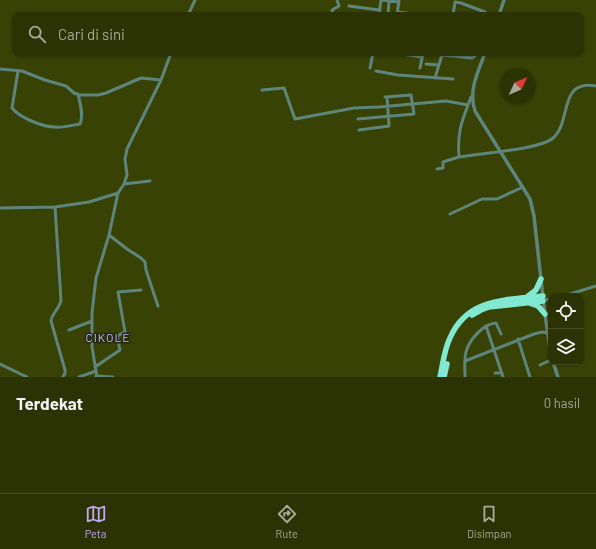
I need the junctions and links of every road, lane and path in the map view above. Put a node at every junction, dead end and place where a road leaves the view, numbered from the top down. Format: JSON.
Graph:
{"nodes":[{"id":1,"x":195,"y":0,"type":"edge"},
{"id":2,"x":337,"y":0,"type":"edge"},
{"id":3,"x":381,"y":0,"type":"edge"},
{"id":4,"x":504,"y":0,"type":"edge"},
{"id":5,"x":389,"y":1,"type":"junction"},
{"id":6,"x":399,"y":1,"type":"edge"},
{"id":7,"x":349,"y":6,"type":"dead end"},
{"id":8,"x":380,"y":10,"type":"joint"},
{"id":9,"x":189,"y":12,"type":"edge"},
{"id":10,"x":332,"y":12,"type":"edge"},
{"id":11,"x":388,"y":12,"type":"edge"},
{"id":12,"x":398,"y":12,"type":"edge"},
{"id":13,"x":453,"y":12,"type":"edge"},
{"id":14,"x":485,"y":12,"type":"edge"},
{"id":15,"x":500,"y":12,"type":"edge"},
{"id":16,"x":170,"y":56,"type":"edge"},
{"id":17,"x":372,"y":56,"type":"edge"},
{"id":18,"x":415,"y":56,"type":"edge"},
{"id":19,"x":442,"y":56,"type":"edge"},
{"id":20,"x":452,"y":56,"type":"edge"},
{"id":21,"x":474,"y":56,"type":"edge"},
{"id":22,"x":483,"y":56,"type":"edge"},
{"id":23,"x":422,"y":57,"type":"joint"},
{"id":24,"x":426,"y":64,"type":"dead end"},
{"id":25,"x":438,"y":65,"type":"junction"},
{"id":26,"x":370,"y":68,"type":"dead end"},
{"id":27,"x":420,"y":68,"type":"dead end"},
{"id":28,"x":0,"y":69,"type":"edge"},
{"id":29,"x":18,"y":70,"type":"junction"},
{"id":30,"x":376,"y":71,"type":"dead end"},
{"id":31,"x":434,"y":78,"type":"junction"},
{"id":32,"x":453,"y":79,"type":"dead end"},
{"id":33,"x":161,"y":80,"type":"junction"},
{"id":34,"x":596,"y":86,"type":"edge"},
{"id":35,"x":262,"y":90,"type":"dead end"},
{"id":36,"x":78,"y":94,"type":"junction"},
{"id":37,"x":472,"y":97,"type":"junction"},
{"id":38,"x":413,"y":104,"type":"junction"},
{"id":39,"x":468,"y":105,"type":"junction"},
{"id":40,"x":388,"y":107,"type":"junction"},
{"id":41,"x":388,"y":117,"type":"junction"},
{"id":42,"x":358,"y":120,"type":"dead end"},
{"id":43,"x":359,"y":130,"type":"dead end"},
{"id":44,"x":500,"y":151,"type":"junction"},
{"id":45,"x":459,"y":157,"type":"junction"},
{"id":46,"x":437,"y":169,"type":"dead end"},
{"id":47,"x":150,"y":181,"type":"dead end"},
{"id":48,"x":124,"y":184,"type":"junction"},
{"id":49,"x":523,"y":188,"type":"junction"},
{"id":50,"x":118,"y":193,"type":"junction"},
{"id":51,"x":55,"y":207,"type":"junction"},
{"id":52,"x":0,"y":208,"type":"edge"},
{"id":53,"x":450,"y":214,"type":"dead end"},
{"id":54,"x":109,"y":235,"type":"junction"},
{"id":55,"x":541,"y":279,"type":"junction"},
{"id":56,"x":596,"y":286,"type":"edge"},
{"id":57,"x":140,"y":290,"type":"dead end"},
{"id":58,"x":574,"y":293,"type":"edge"},
{"id":59,"x":543,"y":299,"type":"junction"},
{"id":60,"x":548,"y":299,"type":"edge"},
{"id":61,"x":527,"y":300,"type":"junction"},
{"id":62,"x":158,"y":306,"type":"dead end"},
{"id":63,"x":545,"y":314,"type":"junction"},
{"id":64,"x":92,"y":320,"type":"junction"},
{"id":65,"x":486,"y":326,"type":"junction"},
{"id":66,"x":69,"y":330,"type":"dead end"},
{"id":67,"x":501,"y":334,"type":"dead end"},
{"id":68,"x":548,"y":334,"type":"joint"},
{"id":69,"x":518,"y":339,"type":"junction"},
{"id":70,"x":494,"y":350,"type":"junction"},
{"id":71,"x":464,"y":360,"type":"junction"},
{"id":72,"x":548,"y":362,"type":"edge"},
{"id":73,"x":0,"y":364,"type":"edge"},
{"id":74,"x":540,"y":365,"type":"dead end"},
{"id":75,"x":554,"y":365,"type":"edge"},
{"id":76,"x":95,"y":367,"type":"junction"},
{"id":77,"x":96,"y":371,"type":"junction"},
{"id":78,"x":495,"y":373,"type":"dead end"},
{"id":79,"x":502,"y":375,"type":"edge"},
{"id":80,"x":96,"y":376,"type":"edge"},
{"id":81,"x":27,"y":377,"type":"edge"},
{"id":82,"x":63,"y":377,"type":"edge"},
{"id":83,"x":79,"y":377,"type":"edge"},
{"id":84,"x":113,"y":377,"type":"edge"},
{"id":85,"x":440,"y":377,"type":"edge"},
{"id":86,"x":444,"y":377,"type":"edge"},
{"id":87,"x":464,"y":377,"type":"edge"},
{"id":88,"x":530,"y":377,"type":"edge"},
{"id":89,"x":558,"y":377,"type":"edge"}],
"edges":[{"from":1,"to":9,"type":"street"},
{"from":2,"to":10,"type":"street"},
{"from":3,"to":5,"type":"street"},
{"from":3,"to":8,"type":"street"},
{"from":4,"to":15,"type":"street"},
{"from":5,"to":6,"type":"street"},
{"from":5,"to":11,"type":"street"},
{"from":6,"to":12,"type":"street"},
{"from":7,"to":8,"type":"street"},
{"from":13,"to":14,"type":"street"},
{"from":16,"to":33,"type":"street"},
{"from":17,"to":26,"type":"street"},
{"from":18,"to":23,"type":"street"},
{"from":19,"to":25,"type":"street"},
{"from":20,"to":21,"type":"street"},
{"from":22,"to":37,"type":"street"},
{"from":23,"to":27,"type":"street"},
{"from":24,"to":25,"type":"street"},
{"from":25,"to":31,"type":"street"},
{"from":28,"to":29,"type":"street"},
{"from":29,"to":36,"type":"street"},
{"from":29,"to":36,"type":"street"},
{"from":30,"to":31,"type":"street"},
{"from":31,"to":32,"type":"street"},
{"from":33,"to":36,"type":"street"},
{"from":33,"to":48,"type":"street"},
{"from":34,"to":44,"type":"street"},
{"from":35,"to":40,"type":"street"},
{"from":37,"to":39,"type":"street"},
{"from":37,"to":44,"type":"street"},
{"from":38,"to":39,"type":"street"},
{"from":38,"to":40,"type":"street"},
{"from":38,"to":40,"type":"street"},
{"from":38,"to":41,"type":"street"},
{"from":39,"to":45,"type":"street"},
{"from":40,"to":41,"type":"street"},
{"from":41,"to":42,"type":"street"},
{"from":41,"to":43,"type":"street"},
{"from":44,"to":45,"type":"street"},
{"from":44,"to":49,"type":"street"},
{"from":45,"to":46,"type":"street"},
{"from":47,"to":48,"type":"street"},
{"from":48,"to":50,"type":"street"},
{"from":49,"to":53,"type":"street"},
{"from":49,"to":55,"type":"street"},
{"from":50,"to":51,"type":"street"},
{"from":50,"to":54,"type":"street"},
{"from":51,"to":52,"type":"street"},
{"from":51,"to":82,"type":"street"},
{"from":54,"to":62,"type":"street"},
{"from":54,"to":64,"type":"street"},
{"from":55,"to":59,"type":"street"},
{"from":55,"to":61,"type":"highway"},
{"from":56,"to":58,"type":"street"},
{"from":57,"to":76,"type":"street"},
{"from":59,"to":60,"type":"street"},
{"from":59,"to":61,"type":"highway"},
{"from":59,"to":63,"type":"street"},
{"from":61,"to":63,"type":"highway"},
{"from":61,"to":85,"type":"highway"},
{"from":61,"to":86,"type":"highway"},
{"from":63,"to":68,"type":"street"},
{"from":64,"to":66,"type":"street"},
{"from":64,"to":76,"type":"street"},
{"from":65,"to":67,"type":"street"},
{"from":65,"to":70,"type":"street"},
{"from":65,"to":71,"type":"street"},
{"from":68,"to":69,"type":"street"},
{"from":69,"to":70,"type":"street"},
{"from":69,"to":88,"type":"street"},
{"from":70,"to":71,"type":"street"},
{"from":70,"to":79,"type":"street"},
{"from":71,"to":87,"type":"street"},
{"from":72,"to":74,"type":"street"},
{"from":73,"to":81,"type":"street"},
{"from":75,"to":89,"type":"street"},
{"from":76,"to":77,"type":"street"},
{"from":77,"to":80,"type":"street"},
{"from":77,"to":83,"type":"street"},
{"from":78,"to":79,"type":"street"},
{"from":80,"to":84,"type":"street"}]}
